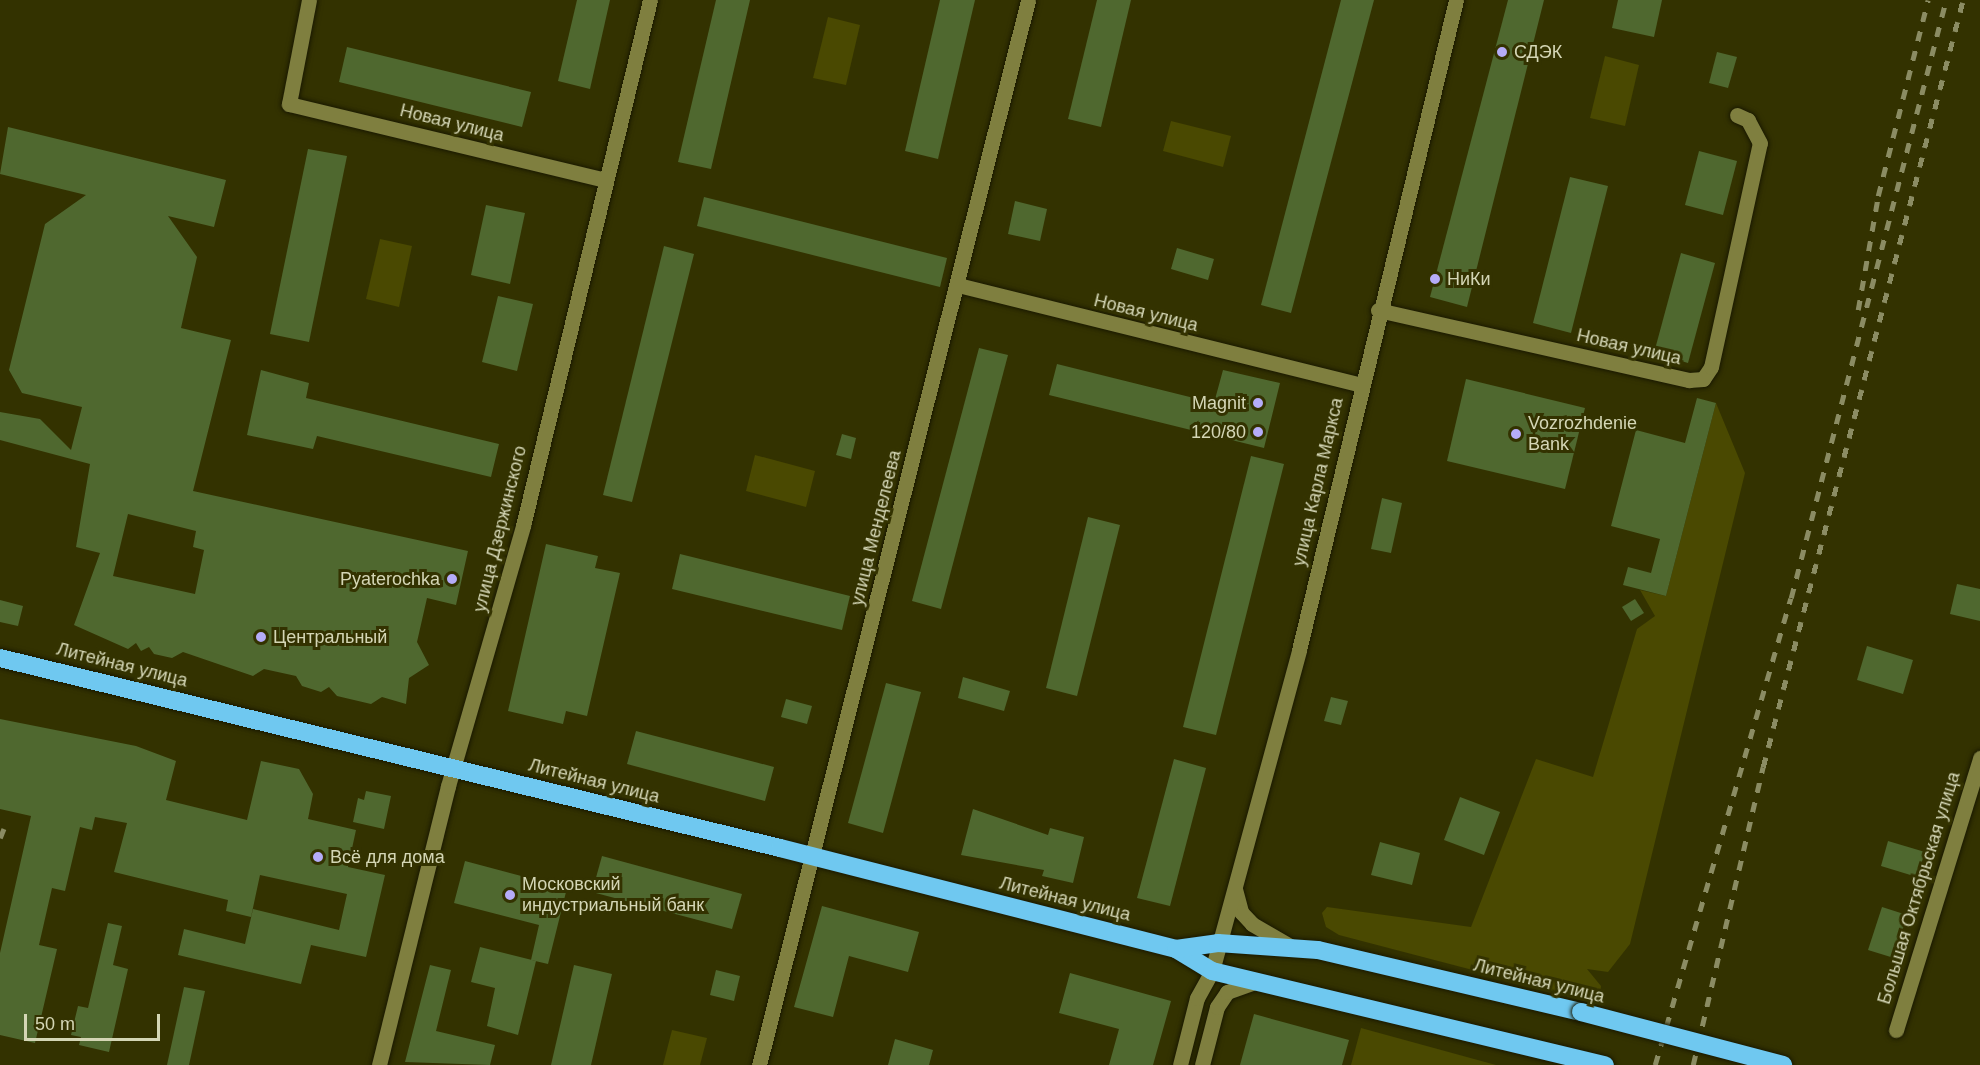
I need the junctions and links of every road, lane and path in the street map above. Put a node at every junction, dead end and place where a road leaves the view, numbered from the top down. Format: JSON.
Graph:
{"nodes":[{"id":1,"x":309,"y":0,"type":"edge"},
{"id":2,"x":650,"y":0,"type":"edge"},
{"id":3,"x":1028,"y":0,"type":"edge"},
{"id":4,"x":1456,"y":0,"type":"edge"},
{"id":5,"x":1737,"y":115,"type":"dead end"},
{"id":6,"x":606,"y":180,"type":"junction"},
{"id":7,"x":958,"y":285,"type":"junction"},
{"id":8,"x":1378,"y":310,"type":"junction"},
{"id":9,"x":1361,"y":385,"type":"junction"},
{"id":10,"x":0,"y":658,"type":"edge"},
{"id":11,"x":1980,"y":758,"type":"edge"},
{"id":12,"x":454,"y":768,"type":"junction"},
{"id":13,"x":814,"y":857,"type":"junction"},
{"id":14,"x":1235,"y":885,"type":"junction"},
{"id":15,"x":1218,"y":943,"type":"junction"},
{"id":16,"x":1290,"y":946,"type":"junction"},
{"id":17,"x":1176,"y":949,"type":"junction"},
{"id":18,"x":1212,"y":971,"type":"junction"},
{"id":19,"x":1262,"y":981,"type":"junction"},
{"id":20,"x":1217,"y":1007,"type":"junction"},
{"id":21,"x":1896,"y":1030,"type":"dead end"},
{"id":22,"x":380,"y":1065,"type":"edge"},
{"id":23,"x":759,"y":1065,"type":"edge"},
{"id":24,"x":1180,"y":1065,"type":"edge"},
{"id":25,"x":1202,"y":1065,"type":"edge"},
{"id":26,"x":1605,"y":1065,"type":"edge"},
{"id":27,"x":1783,"y":1065,"type":"edge"}],
"edges":[{"from":1,"to":6,"type":"street","name":"Новая улица"},
{"from":2,"to":6,"type":"street","name":"улица Дзержинского"},
{"from":3,"to":7,"type":"street","name":"улица Менделеева"},
{"from":4,"to":8,"type":"street","name":"улица Карла Маркса"},
{"from":5,"to":8,"type":"street","name":"Новая улица"},
{"from":6,"to":12,"type":"street","name":"улица Дзержинского"},
{"from":7,"to":9,"type":"street","name":"Новая улица"},
{"from":7,"to":13,"type":"street","name":"улица Менделеева"},
{"from":8,"to":9,"type":"street","name":"улица Карла Маркса"},
{"from":9,"to":14,"type":"street","name":"улица Карла Маркса"},
{"from":10,"to":12,"type":"highway","name":"Литейная улица"},
{"from":11,"to":21,"type":"street","name":"Большая Октябрьская улица"},
{"from":12,"to":13,"type":"highway","name":"Литейная улица"},
{"from":12,"to":22,"type":"street","name":"улица Дзержинского"},
{"from":13,"to":17,"type":"highway","name":"Литейная улица"},
{"from":13,"to":23,"type":"street","name":"улица Менделеева"},
{"from":14,"to":15,"type":"street","name":"улица Карла Маркса"},
{"from":14,"to":16,"type":"street"},
{"from":15,"to":16,"type":"highway","name":"Литейная улица"},
{"from":15,"to":17,"type":"highway","name":"Литейная улица"},
{"from":15,"to":18,"type":"street","name":"улица Карла Маркса"},
{"from":16,"to":27,"type":"highway","name":"Литейная улица","bridge":true},
{"from":17,"to":18,"type":"highway","name":"Литейная улица"},
{"from":18,"to":19,"type":"highway","name":"Литейная улица"},
{"from":18,"to":20,"type":"street","name":"улица Карла Маркса"},
{"from":18,"to":24,"type":"street","name":"улица Карла Маркса"},
{"from":19,"to":20,"type":"street"},
{"from":19,"to":26,"type":"highway","name":"Литейная улица"},
{"from":20,"to":25,"type":"street","name":"улица Карла Маркса"}]}
